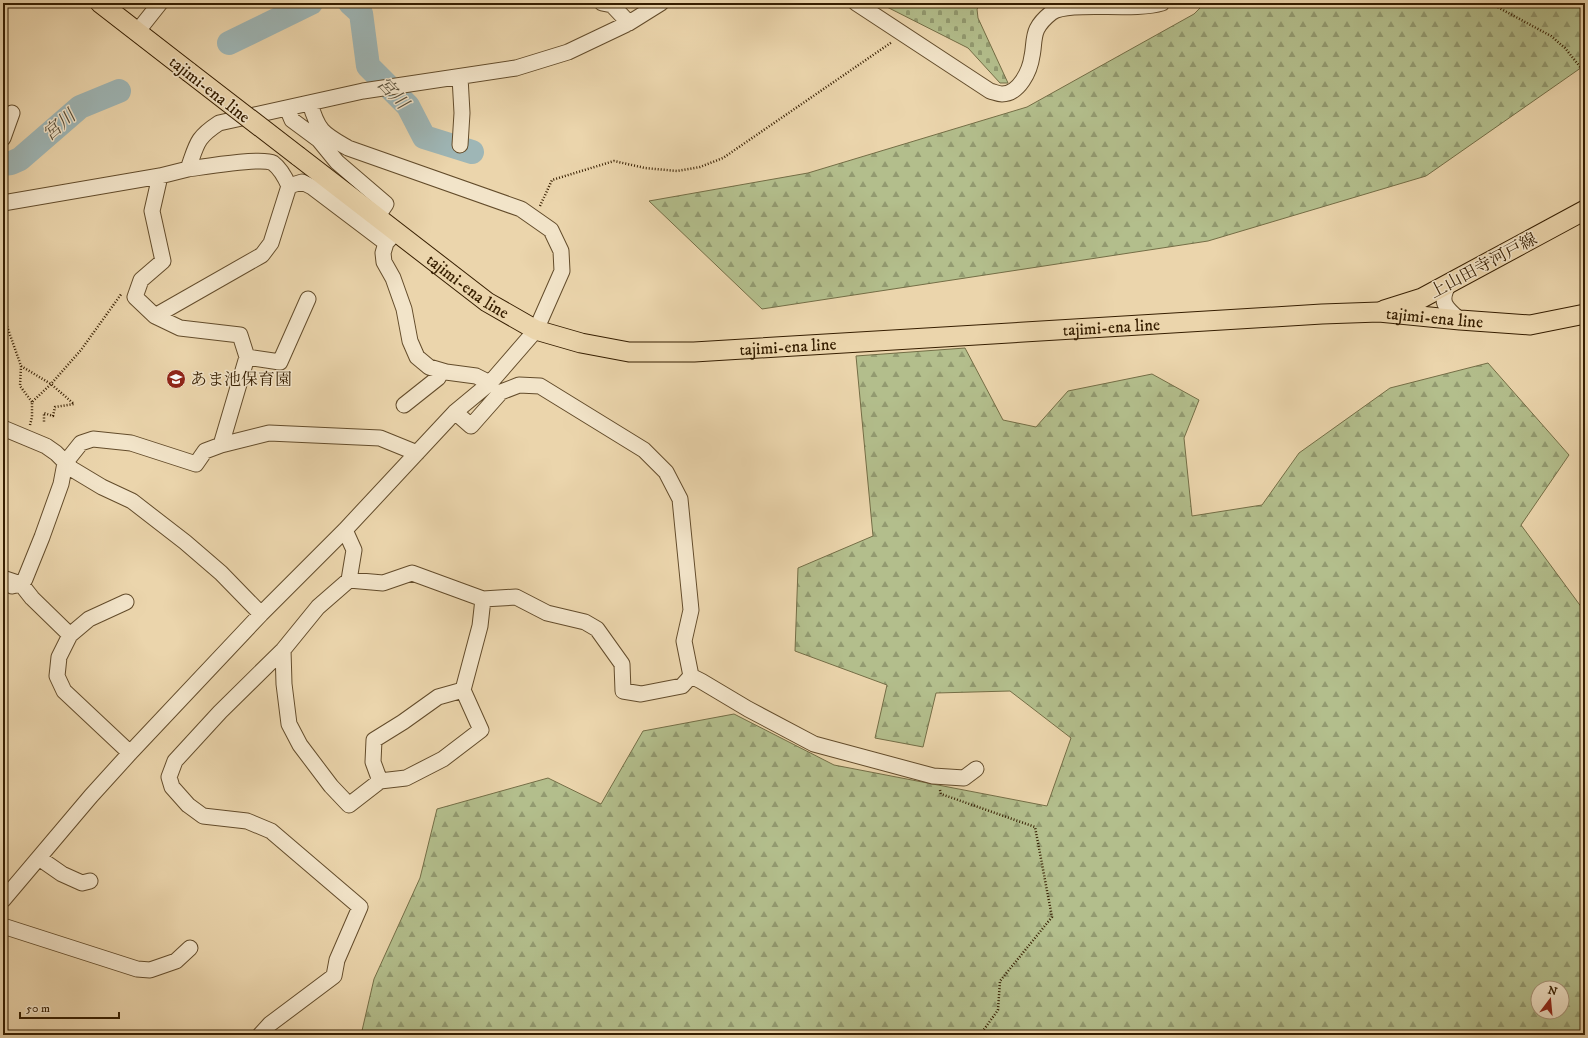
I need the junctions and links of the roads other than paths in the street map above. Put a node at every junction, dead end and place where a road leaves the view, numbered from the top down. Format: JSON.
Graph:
{"nodes":[{"id":1,"x":100,"y":3,"type":"edge"},
{"id":2,"x":160,"y":3,"type":"edge"},
{"id":3,"x":602,"y":3,"type":"edge"},
{"id":4,"x":661,"y":3,"type":"edge"},
{"id":5,"x":856,"y":3,"type":"edge"},
{"id":6,"x":1162,"y":3,"type":"edge"},
{"id":7,"x":629,"y":23,"type":"junction"},
{"id":8,"x":137,"y":32,"type":"junction"},
{"id":9,"x":460,"y":77,"type":"junction"},
{"id":10,"x":310,"y":103,"type":"junction"},
{"id":11,"x":287,"y":108,"type":"junction"},
{"id":12,"x":12,"y":113,"type":"dead end"},
{"id":13,"x":3,"y":138,"type":"edge"},
{"id":14,"x":460,"y":145,"type":"dead end"},
{"id":15,"x":188,"y":169,"type":"junction"},
{"id":16,"x":160,"y":176,"type":"junction"},
{"id":17,"x":289,"y":186,"type":"junction"},
{"id":18,"x":3,"y":203,"type":"edge"},
{"id":19,"x":1585,"y":210,"type":"edge"},
{"id":20,"x":377,"y":217,"type":"junction"},
{"id":21,"x":391,"y":238,"type":"junction"},
{"id":22,"x":1449,"y":284,"type":"junction"},
{"id":23,"x":308,"y":299,"type":"dead end"},
{"id":24,"x":1379,"y":312,"type":"junction"},
{"id":25,"x":1585,"y":314,"type":"edge"},
{"id":26,"x":156,"y":316,"type":"junction"},
{"id":27,"x":1460,"y":320,"type":"junction"},
{"id":28,"x":536,"y":330,"type":"junction"},
{"id":29,"x":247,"y":357,"type":"junction"},
{"id":30,"x":442,"y":371,"type":"junction"},
{"id":31,"x":490,"y":382,"type":"junction"},
{"id":32,"x":404,"y":405,"type":"dead end"},
{"id":33,"x":455,"y":412,"type":"junction"},
{"id":34,"x":3,"y":428,"type":"edge"},
{"id":35,"x":221,"y":445,"type":"junction"},
{"id":36,"x":418,"y":453,"type":"junction"},
{"id":37,"x":65,"y":463,"type":"junction"},
{"id":38,"x":345,"y":530,"type":"junction"},
{"id":39,"x":3,"y":578,"type":"edge"},
{"id":40,"x":349,"y":580,"type":"junction"},
{"id":41,"x":21,"y":584,"type":"junction"},
{"id":42,"x":3,"y":589,"type":"edge"},
{"id":43,"x":483,"y":599,"type":"junction"},
{"id":44,"x":126,"y":602,"type":"dead end"},
{"id":45,"x":261,"y":614,"type":"junction"},
{"id":46,"x":70,"y":635,"type":"junction"},
{"id":47,"x":283,"y":650,"type":"junction"},
{"id":48,"x":691,"y":676,"type":"junction"},
{"id":49,"x":463,"y":690,"type":"junction"},
{"id":50,"x":130,"y":753,"type":"junction"},
{"id":51,"x":976,"y":769,"type":"dead end"},
{"id":52,"x":380,"y":781,"type":"junction"},
{"id":53,"x":39,"y":858,"type":"junction"},
{"id":54,"x":90,"y":881,"type":"dead end"},
{"id":55,"x":3,"y":900,"type":"edge"},
{"id":56,"x":3,"y":926,"type":"edge"},
{"id":57,"x":190,"y":948,"type":"dead end"},
{"id":58,"x":260,"y":1035,"type":"edge"}],
"edges":[{"from":1,"to":8,"type":"main road","name":"tajimi-ena line"},
{"from":2,"to":8,"type":"street"},
{"from":3,"to":7,"type":"street"},
{"from":4,"to":7,"type":"street"},
{"from":5,"to":6,"type":"street"},
{"from":7,"to":9,"type":"street"},
{"from":8,"to":20,"type":"main road","name":"tajimi-ena line","bridge":true},
{"from":9,"to":10,"type":"street"},
{"from":9,"to":14,"type":"street"},
{"from":10,"to":11,"type":"street"},
{"from":10,"to":28,"type":"street"},
{"from":11,"to":15,"type":"street"},
{"from":11,"to":20,"type":"street"},
{"from":12,"to":13,"type":"street"},
{"from":15,"to":16,"type":"street"},
{"from":15,"to":17,"type":"street"},
{"from":16,"to":18,"type":"street"},
{"from":16,"to":26,"type":"street"},
{"from":17,"to":21,"type":"street"},
{"from":17,"to":26,"type":"street"},
{"from":19,"to":22,"type":"main road","name":"上山田寺河戸線"},
{"from":20,"to":21,"type":"main road","name":"tajimi-ena line"},
{"from":21,"to":28,"type":"main road","name":"tajimi-ena line"},
{"from":21,"to":30,"type":"street"},
{"from":22,"to":24,"type":"main road","name":"上山田寺河戸線"},
{"from":22,"to":27,"type":"street"},
{"from":23,"to":29,"type":"street"},
{"from":24,"to":27,"type":"main road","name":"tajimi-ena line"},
{"from":24,"to":28,"type":"main road","name":"tajimi-ena line"},
{"from":25,"to":27,"type":"main road","name":"tajimi-ena line"},
{"from":26,"to":29,"type":"street"},
{"from":28,"to":31,"type":"street"},
{"from":29,"to":35,"type":"street"},
{"from":30,"to":31,"type":"street"},
{"from":30,"to":32,"type":"street"},
{"from":31,"to":33,"type":"street"},
{"from":33,"to":36,"type":"street"},
{"from":33,"to":48,"type":"street"},
{"from":34,"to":37,"type":"street"},
{"from":35,"to":36,"type":"street"},
{"from":35,"to":37,"type":"street"},
{"from":36,"to":38,"type":"street"},
{"from":37,"to":41,"type":"street"},
{"from":37,"to":45,"type":"street"},
{"from":38,"to":40,"type":"street"},
{"from":38,"to":45,"type":"street"},
{"from":39,"to":41,"type":"street"},
{"from":40,"to":43,"type":"street"},
{"from":40,"to":47,"type":"street"},
{"from":41,"to":42,"type":"street"},
{"from":41,"to":46,"type":"street"},
{"from":43,"to":48,"type":"street"},
{"from":43,"to":49,"type":"street"},
{"from":44,"to":46,"type":"street"},
{"from":45,"to":50,"type":"street"},
{"from":46,"to":50,"type":"street"},
{"from":47,"to":52,"type":"street"},
{"from":47,"to":58,"type":"street"},
{"from":48,"to":51,"type":"street"},
{"from":49,"to":52,"type":"street"},
{"from":49,"to":52,"type":"street"},
{"from":50,"to":53,"type":"street"},
{"from":53,"to":54,"type":"street"},
{"from":53,"to":55,"type":"street"},
{"from":56,"to":57,"type":"street"}]}
